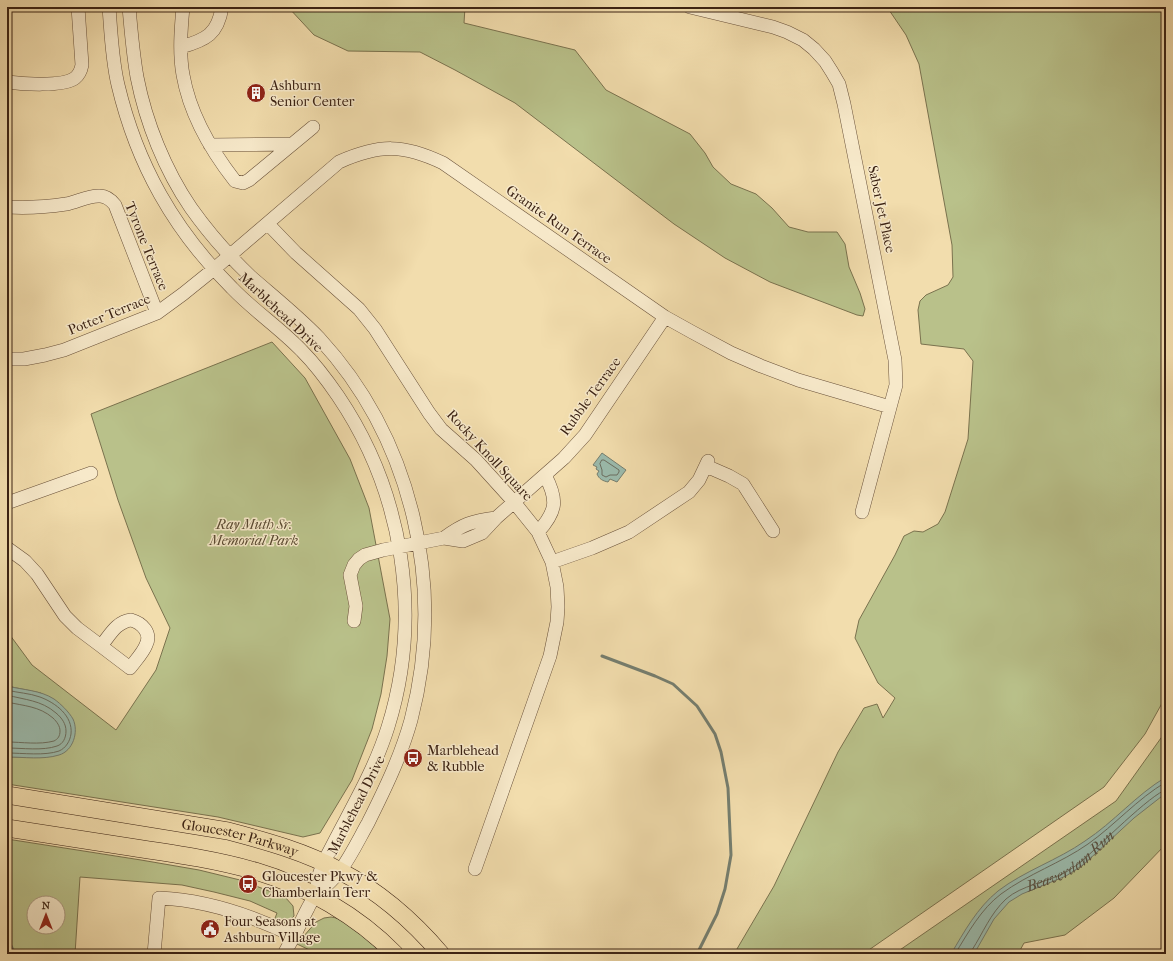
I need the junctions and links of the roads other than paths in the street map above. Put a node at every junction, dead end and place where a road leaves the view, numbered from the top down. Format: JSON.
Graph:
{"nodes":[{"id":1,"x":78,"y":7,"type":"edge"},
{"id":2,"x":109,"y":7,"type":"edge"},
{"id":3,"x":129,"y":7,"type":"edge"},
{"id":4,"x":183,"y":7,"type":"edge"},
{"id":5,"x":222,"y":7,"type":"edge"},
{"id":6,"x":690,"y":7,"type":"edge"},
{"id":7,"x":181,"y":48,"type":"junction"},
{"id":8,"x":7,"y":82,"type":"edge"},
{"id":9,"x":313,"y":127,"type":"dead end"},
{"id":10,"x":292,"y":144,"type":"junction"},
{"id":11,"x":210,"y":145,"type":"junction"},
{"id":12,"x":7,"y":207,"type":"edge"},
{"id":13,"x":268,"y":224,"type":"junction"},
{"id":14,"x":230,"y":256,"type":"junction"},
{"id":15,"x":214,"y":269,"type":"junction"},
{"id":16,"x":157,"y":313,"type":"junction"},
{"id":17,"x":665,"y":317,"type":"junction"},
{"id":18,"x":7,"y":359,"type":"edge"},
{"id":19,"x":890,"y":407,"type":"junction"},
{"id":20,"x":91,"y":473,"type":"dead end"},
{"id":21,"x":545,"y":475,"type":"junction"},
{"id":22,"x":514,"y":502,"type":"junction"},
{"id":23,"x":7,"y":503,"type":"edge"},
{"id":24,"x":862,"y":512,"type":"dead end"},
{"id":25,"x":773,"y":531,"type":"dead end"},
{"id":26,"x":538,"y":532,"type":"junction"},
{"id":27,"x":420,"y":542,"type":"junction"},
{"id":28,"x":400,"y":546,"type":"junction"},
{"id":29,"x":7,"y":548,"type":"edge"},
{"id":30,"x":552,"y":562,"type":"junction"},
{"id":31,"x":354,"y":621,"type":"dead end"},
{"id":32,"x":101,"y":646,"type":"dead end"},
{"id":33,"x":7,"y":795,"type":"edge"},
{"id":34,"x":7,"y":828,"type":"edge"},
{"id":35,"x":324,"y":863,"type":"junction"},
{"id":36,"x":475,"y":868,"type":"dead end"},
{"id":37,"x":340,"y":871,"type":"junction"},
{"id":38,"x":315,"y":896,"type":"junction"},
{"id":39,"x":294,"y":936,"type":"junction"},
{"id":40,"x":154,"y":954,"type":"edge"},
{"id":41,"x":284,"y":954,"type":"edge"},
{"id":42,"x":395,"y":954,"type":"edge"},
{"id":43,"x":441,"y":954,"type":"edge"}],
"edges":[{"from":1,"to":8,"type":"street"},
{"from":2,"to":15,"type":"street","name":"Marblehead Drive"},
{"from":3,"to":14,"type":"street","name":"Marblehead Drive"},
{"from":4,"to":7,"type":"street"},
{"from":5,"to":7,"type":"street"},
{"from":6,"to":19,"type":"street","name":"Saber Jet Place"},
{"from":7,"to":11,"type":"street"},
{"from":9,"to":10,"type":"street"},
{"from":10,"to":11,"type":"street"},
{"from":10,"to":11,"type":"street"},
{"from":12,"to":16,"type":"street","name":"Tyrone Terrace"},
{"from":13,"to":14,"type":"street","name":"Granite Run Terrace"},
{"from":13,"to":17,"type":"street","name":"Granite Run Terrace"},
{"from":13,"to":22,"type":"street","name":"Rocky Knoll Square"},
{"from":14,"to":15,"type":"street","name":"Potter Terrace"},
{"from":14,"to":27,"type":"street","name":"Marblehead Drive"},
{"from":15,"to":16,"type":"street","name":"Potter Terrace"},
{"from":15,"to":28,"type":"street","name":"Marblehead Drive"},
{"from":16,"to":18,"type":"street","name":"Potter Terrace"},
{"from":17,"to":19,"type":"street","name":"Granite Run Terrace"},
{"from":17,"to":21,"type":"street","name":"Rubble Terrace"},
{"from":19,"to":24,"type":"street","name":"Saber Jet Place"},
{"from":20,"to":23,"type":"street"},
{"from":21,"to":22,"type":"street","name":"Rubble Terrace"},
{"from":21,"to":26,"type":"street"},
{"from":22,"to":26,"type":"street","name":"Rocky Knoll Square"},
{"from":22,"to":27,"type":"street","name":"Rubble Terrace"},
{"from":25,"to":30,"type":"street"},
{"from":26,"to":30,"type":"street","name":"Rocky Knoll Square"},
{"from":27,"to":28,"type":"street","name":"Rubble Terrace"},
{"from":27,"to":37,"type":"street","name":"Marblehead Drive"},
{"from":28,"to":31,"type":"street","name":"Rubble Terrace"},
{"from":28,"to":35,"type":"street","name":"Marblehead Drive"},
{"from":29,"to":32,"type":"street"},
{"from":30,"to":36,"type":"street","name":"Rocky Knoll Square"},
{"from":33,"to":35,"type":"main road","name":"Gloucester Parkway"},
{"from":34,"to":38,"type":"main road","name":"Gloucester Parkway"},
{"from":35,"to":37,"type":"main road","name":"Gloucester Parkway"},
{"from":35,"to":38,"type":"street","name":"Marblehead Drive"},
{"from":37,"to":38,"type":"street","name":"Marblehead Drive"},
{"from":37,"to":43,"type":"main road","name":"Gloucester Parkway"},
{"from":38,"to":39,"type":"street"},
{"from":38,"to":42,"type":"main road","name":"Gloucester Parkway"},
{"from":39,"to":40,"type":"street"},
{"from":39,"to":41,"type":"street"}]}
